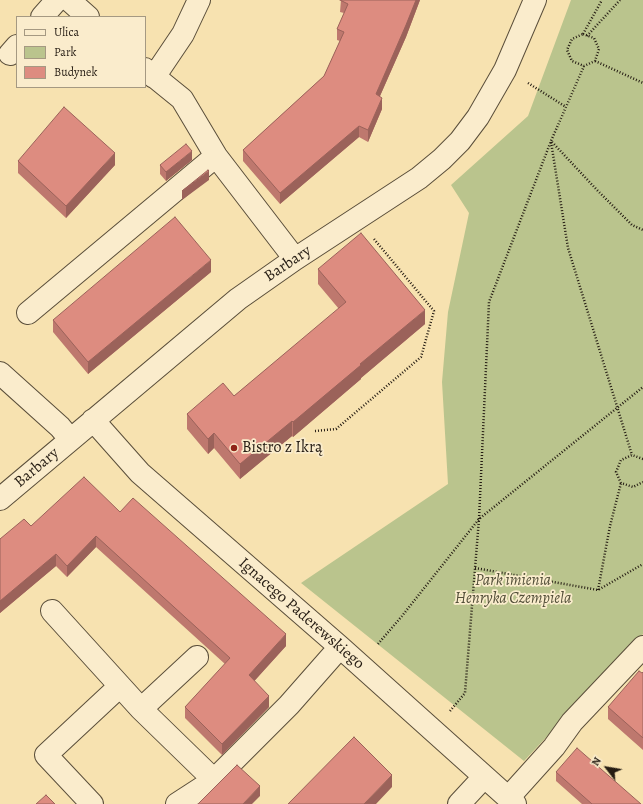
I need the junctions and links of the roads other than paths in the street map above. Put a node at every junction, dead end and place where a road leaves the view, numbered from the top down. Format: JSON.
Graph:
{"nodes":[{"id":1,"x":56,"y":0,"type":"edge"},
{"id":2,"x":69,"y":0,"type":"edge"},
{"id":3,"x":199,"y":0,"type":"edge"},
{"id":4,"x":529,"y":2,"type":"edge"},
{"id":5,"x":43,"y":16,"type":"edge"},
{"id":6,"x":87,"y":16,"type":"edge"},
{"id":7,"x":149,"y":73,"type":"edge"},
{"id":8,"x":216,"y":156,"type":"junction"},
{"id":9,"x":295,"y":259,"type":"junction"},
{"id":10,"x":28,"y":313,"type":"dead end"},
{"id":11,"x":0,"y":373,"type":"edge"},
{"id":12,"x":93,"y":420,"type":"junction"},
{"id":13,"x":70,"y":439,"type":"junction"},
{"id":14,"x":0,"y":499,"type":"edge"},
{"id":15,"x":52,"y":611,"type":"dead end"},
{"id":16,"x":340,"y":647,"type":"junction"},
{"id":17,"x":643,"y":647,"type":"edge"},
{"id":18,"x":197,"y":658,"type":"dead end"},
{"id":19,"x":120,"y":686,"type":"junction"},
{"id":20,"x":141,"y":709,"type":"junction"},
{"id":21,"x":484,"y":777,"type":"junction"},
{"id":22,"x":214,"y":780,"type":"junction"},
{"id":23,"x":511,"y":801,"type":"edge"},
{"id":24,"x":92,"y":804,"type":"edge"},
{"id":25,"x":177,"y":804,"type":"edge"},
{"id":26,"x":458,"y":804,"type":"edge"}],
"edges":[{"from":1,"to":5,"type":"street"},
{"from":2,"to":6,"type":"street"},
{"from":3,"to":7,"type":"street"},
{"from":4,"to":9,"type":"street","name":"Barbary"},
{"from":7,"to":8,"type":"street"},
{"from":8,"to":9,"type":"street"},
{"from":8,"to":10,"type":"street"},
{"from":9,"to":12,"type":"street","name":"Barbary"},
{"from":11,"to":13,"type":"street"},
{"from":12,"to":13,"type":"street","name":"Barbary"},
{"from":12,"to":16,"type":"street","name":"Ignacego Paderewskiego"},
{"from":13,"to":14,"type":"street","name":"Barbary"},
{"from":15,"to":19,"type":"street"},
{"from":16,"to":21,"type":"street","name":"Ignacego Paderewskiego"},
{"from":16,"to":22,"type":"street"},
{"from":17,"to":23,"type":"street"},
{"from":18,"to":20,"type":"street"},
{"from":19,"to":20,"type":"street"},
{"from":19,"to":24,"type":"street"},
{"from":20,"to":22,"type":"street"},
{"from":21,"to":23,"type":"street","name":"Ignacego Paderewskiego"},
{"from":21,"to":26,"type":"street"},
{"from":22,"to":25,"type":"street"}]}
